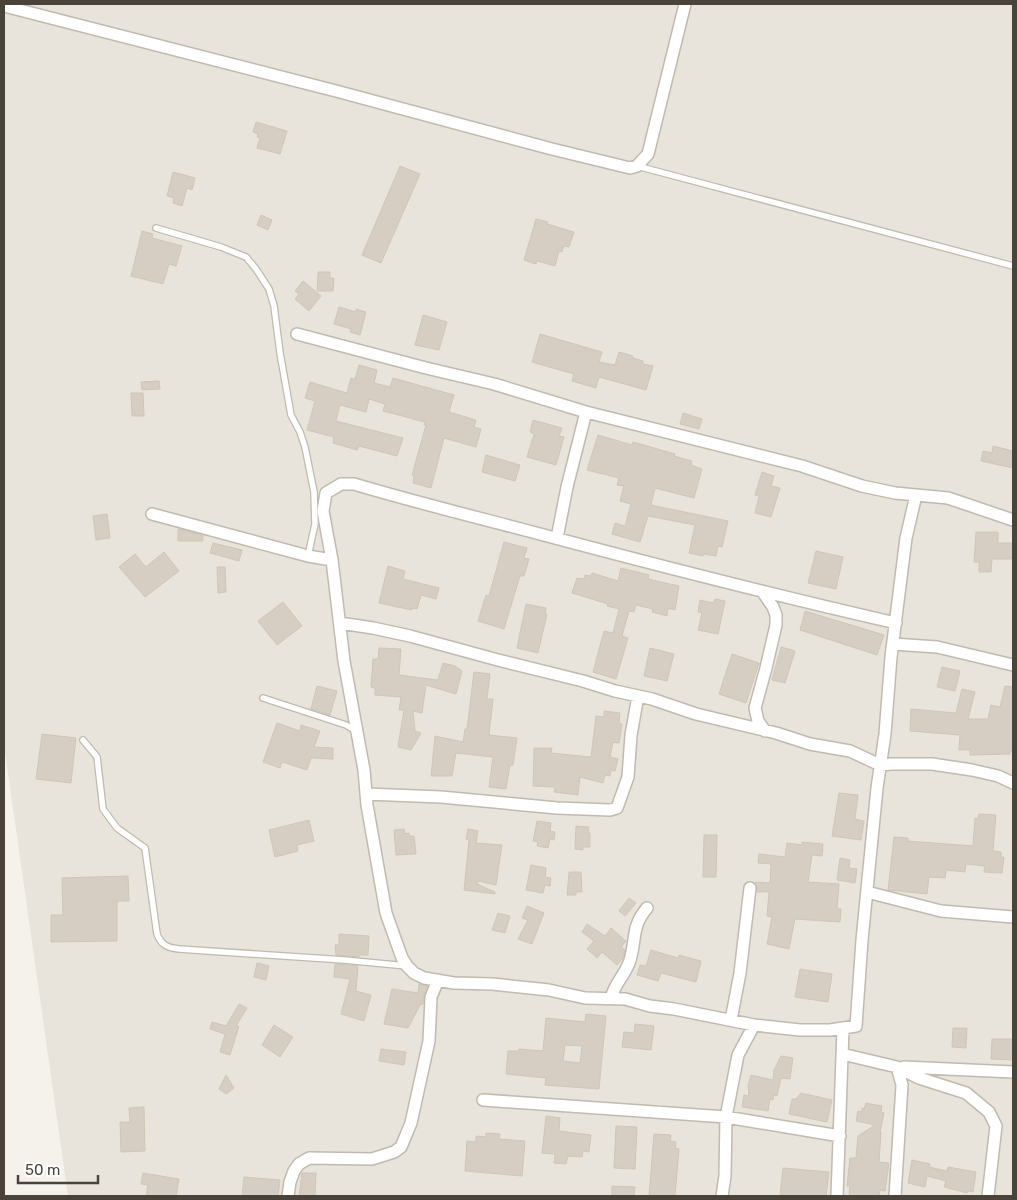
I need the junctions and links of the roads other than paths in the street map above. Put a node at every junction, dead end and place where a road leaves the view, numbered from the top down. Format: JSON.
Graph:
{"nodes":[{"id":1,"x":685,"y":4,"type":"edge"},
{"id":2,"x":4,"y":6,"type":"edge"},
{"id":3,"x":637,"y":166,"type":"junction"},
{"id":4,"x":156,"y":228,"type":"dead end"},
{"id":5,"x":1013,"y":266,"type":"edge"},
{"id":6,"x":297,"y":334,"type":"dead end"},
{"id":7,"x":586,"y":412,"type":"junction"},
{"id":8,"x":916,"y":495,"type":"junction"},
{"id":9,"x":152,"y":514,"type":"dead end"},
{"id":10,"x":1013,"y":520,"type":"edge"},
{"id":11,"x":557,"y":538,"type":"junction"},
{"id":12,"x":308,"y":556,"type":"junction"},
{"id":13,"x":332,"y":560,"type":"junction"},
{"id":14,"x":762,"y":591,"type":"junction"},
{"id":15,"x":896,"y":622,"type":"junction"},
{"id":16,"x":340,"y":623,"type":"junction"},
{"id":17,"x":892,"y":644,"type":"junction"},
{"id":18,"x":1013,"y":665,"type":"edge"},
{"id":19,"x":638,"y":696,"type":"junction"},
{"id":20,"x":263,"y":698,"type":"dead end"},
{"id":21,"x":766,"y":730,"type":"junction"},
{"id":22,"x":358,"y":732,"type":"junction"},
{"id":23,"x":83,"y":740,"type":"dead end"},
{"id":24,"x":880,"y":765,"type":"junction"},
{"id":25,"x":1013,"y":783,"type":"edge"},
{"id":26,"x":366,"y":794,"type":"junction"},
{"id":27,"x":750,"y":888,"type":"dead end"},
{"id":28,"x":867,"y":892,"type":"junction"},
{"id":29,"x":647,"y":908,"type":"dead end"},
{"id":30,"x":1013,"y":917,"type":"edge"},
{"id":31,"x":407,"y":966,"type":"junction"},
{"id":32,"x":438,"y":980,"type":"junction"},
{"id":33,"x":611,"y":998,"type":"junction"},
{"id":34,"x":731,"y":1020,"type":"junction"},
{"id":35,"x":754,"y":1025,"type":"junction"},
{"id":36,"x":843,"y":1029,"type":"junction"},
{"id":37,"x":842,"y":1054,"type":"junction"},
{"id":38,"x":897,"y":1067,"type":"junction"},
{"id":39,"x":1013,"y":1072,"type":"edge"},
{"id":40,"x":483,"y":1100,"type":"dead end"},
{"id":41,"x":726,"y":1118,"type":"junction"},
{"id":42,"x":840,"y":1136,"type":"junction"},
{"id":43,"x":288,"y":1196,"type":"edge"},
{"id":44,"x":722,"y":1196,"type":"edge"},
{"id":45,"x":837,"y":1196,"type":"edge"},
{"id":46,"x":895,"y":1196,"type":"edge"},
{"id":47,"x":988,"y":1196,"type":"edge"}],
"edges":[{"from":1,"to":3,"type":"street"},
{"from":2,"to":3,"type":"street"},
{"from":3,"to":5,"type":"lane"},
{"from":4,"to":12,"type":"lane"},
{"from":6,"to":7,"type":"street"},
{"from":7,"to":8,"type":"street"},
{"from":7,"to":11,"type":"street"},
{"from":8,"to":10,"type":"street"},
{"from":8,"to":15,"type":"street"},
{"from":9,"to":12,"type":"street"},
{"from":11,"to":13,"type":"street"},
{"from":11,"to":14,"type":"street"},
{"from":12,"to":13,"type":"street"},
{"from":13,"to":16,"type":"street"},
{"from":14,"to":15,"type":"street"},
{"from":14,"to":21,"type":"street"},
{"from":15,"to":17,"type":"street"},
{"from":16,"to":19,"type":"street"},
{"from":16,"to":22,"type":"street"},
{"from":17,"to":18,"type":"street"},
{"from":17,"to":24,"type":"street"},
{"from":19,"to":21,"type":"street"},
{"from":19,"to":26,"type":"street"},
{"from":20,"to":22,"type":"lane"},
{"from":21,"to":24,"type":"street"},
{"from":22,"to":26,"type":"street"},
{"from":23,"to":31,"type":"lane"},
{"from":24,"to":25,"type":"street"},
{"from":24,"to":28,"type":"street"},
{"from":26,"to":31,"type":"street"},
{"from":27,"to":34,"type":"street"},
{"from":28,"to":30,"type":"street"},
{"from":28,"to":36,"type":"street"},
{"from":29,"to":33,"type":"street"},
{"from":31,"to":32,"type":"street"},
{"from":32,"to":33,"type":"street"},
{"from":32,"to":43,"type":"street"},
{"from":33,"to":34,"type":"street"},
{"from":34,"to":35,"type":"street"},
{"from":35,"to":36,"type":"street"},
{"from":35,"to":41,"type":"street"},
{"from":36,"to":37,"type":"street"},
{"from":37,"to":38,"type":"street"},
{"from":37,"to":42,"type":"street"},
{"from":38,"to":39,"type":"street"},
{"from":38,"to":46,"type":"street"},
{"from":38,"to":47,"type":"street"},
{"from":40,"to":41,"type":"street"},
{"from":41,"to":42,"type":"street"},
{"from":41,"to":44,"type":"street"},
{"from":42,"to":45,"type":"street"}]}
